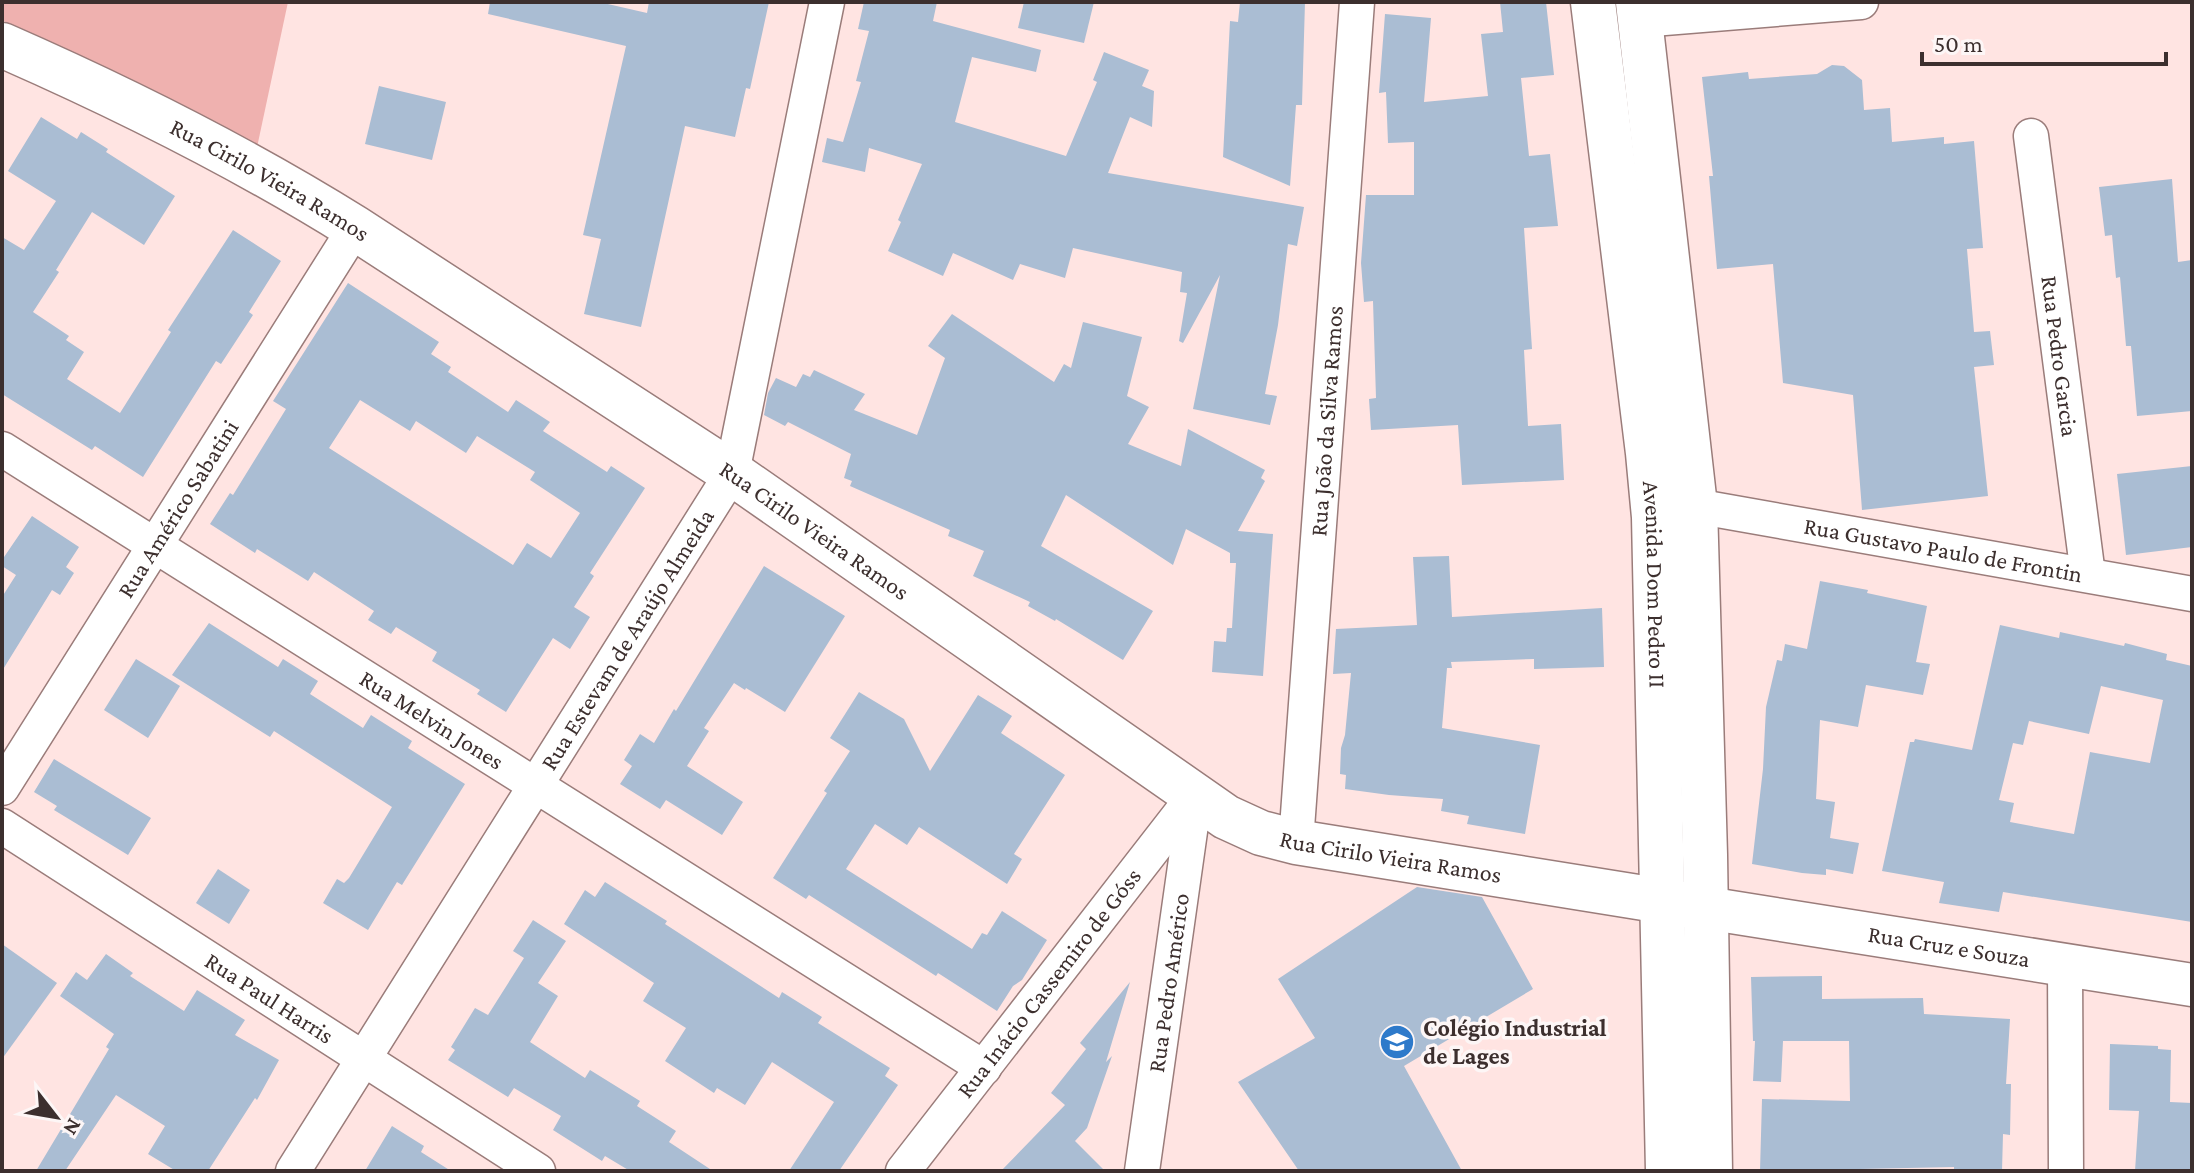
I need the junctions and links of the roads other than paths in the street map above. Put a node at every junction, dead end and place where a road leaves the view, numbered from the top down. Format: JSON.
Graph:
{"nodes":[{"id":1,"x":827,"y":2,"type":"edge"},
{"id":2,"x":1357,"y":2,"type":"edge"},
{"id":3,"x":1593,"y":2,"type":"edge"},
{"id":4,"x":1861,"y":2,"type":"edge"},
{"id":5,"x":1639,"y":11,"type":"edge"},
{"id":6,"x":2,"y":45,"type":"edge"},
{"id":7,"x":2031,"y":136,"type":"dead end"},
{"id":8,"x":355,"y":228,"type":"junction"},
{"id":9,"x":2,"y":449,"type":"edge"},
{"id":10,"x":732,"y":473,"type":"junction"},
{"id":11,"x":1695,"y":506,"type":"junction"},
{"id":12,"x":155,"y":545,"type":"junction"},
{"id":13,"x":2088,"y":575,"type":"junction"},
{"id":14,"x":2192,"y":594,"type":"edge"},
{"id":15,"x":535,"y":785,"type":"junction"},
{"id":16,"x":2,"y":788,"type":"edge"},
{"id":17,"x":1195,"y":795,"type":"junction"},
{"id":18,"x":2,"y":826,"type":"edge"},
{"id":19,"x":1296,"y":842,"type":"junction"},
{"id":20,"x":1664,"y":901,"type":"junction"},
{"id":21,"x":1706,"y":908,"type":"junction"},
{"id":22,"x":2065,"y":964,"type":"junction"},
{"id":23,"x":2192,"y":985,"type":"edge"},
{"id":24,"x":363,"y":1059,"type":"junction"},
{"id":25,"x":984,"y":1068,"type":"junction"},
{"id":26,"x":293,"y":1171,"type":"edge"},
{"id":27,"x":538,"y":1171,"type":"edge"},
{"id":28,"x":903,"y":1171,"type":"edge"},
{"id":29,"x":1142,"y":1171,"type":"edge"},
{"id":30,"x":1668,"y":1171,"type":"edge"},
{"id":31,"x":1710,"y":1171,"type":"edge"},
{"id":32,"x":2066,"y":1171,"type":"edge"}],
"edges":[{"from":1,"to":10,"type":"street","name":"Rua Estevam de Araújo Almeida"},
{"from":2,"to":19,"type":"street","name":"Rua João da Silva Ramos"},
{"from":3,"to":20,"type":"main road","name":"Avenida Dom Pedro II"},
{"from":4,"to":5,"type":"street"},
{"from":5,"to":11,"type":"main road","name":"Avenida Dom Pedro II"},
{"from":6,"to":8,"type":"main road","name":"Rua Cirilo Vieira Ramos"},
{"from":7,"to":13,"type":"street","name":"Rua Pedro Garcia"},
{"from":8,"to":10,"type":"main road","name":"Rua Cirilo Vieira Ramos"},
{"from":8,"to":12,"type":"street","name":"Rua Américo Sabatini"},
{"from":9,"to":12,"type":"street","name":"Rua Melvin Jones"},
{"from":10,"to":15,"type":"street","name":"Rua Estevam de Araújo Almeida"},
{"from":10,"to":17,"type":"main road","name":"Rua Cirilo Vieira Ramos"},
{"from":11,"to":13,"type":"street","name":"Rua Gustavo Paulo de Frontin"},
{"from":11,"to":21,"type":"main road","name":"Avenida Dom Pedro II"},
{"from":12,"to":15,"type":"street","name":"Rua Melvin Jones"},
{"from":12,"to":16,"type":"street","name":"Rua Américo Sabatini"},
{"from":13,"to":14,"type":"street","name":"Rua Gustavo Paulo de Frontin"},
{"from":15,"to":24,"type":"street","name":"Rua Estevam de Araújo Almeida"},
{"from":15,"to":25,"type":"street","name":"Rua Melvin Jones"},
{"from":17,"to":19,"type":"main road","name":"Rua Cirilo Vieira Ramos"},
{"from":17,"to":25,"type":"street","name":"Rua Inácio Cassemiro de Góss"},
{"from":17,"to":29,"type":"street","name":"Rua Pedro Américo"},
{"from":18,"to":24,"type":"street","name":"Rua Paul Harris"},
{"from":19,"to":20,"type":"main road","name":"Rua Cirilo Vieira Ramos"},
{"from":20,"to":21,"type":"main road","name":"Rua Cirilo Vieira Ramos"},
{"from":20,"to":30,"type":"main road","name":"Avenida Dom Pedro II"},
{"from":21,"to":22,"type":"street","name":"Rua Cruz e Souza"},
{"from":21,"to":31,"type":"main road","name":"Avenida Dom Pedro II"},
{"from":22,"to":23,"type":"street","name":"Rua Cruz e Souza"},
{"from":22,"to":32,"type":"street"},
{"from":24,"to":26,"type":"street","name":"Rua Estevam de Araújo Almeida"},
{"from":24,"to":27,"type":"street","name":"Rua Paul Harris"},
{"from":25,"to":28,"type":"street","name":"Rua Inácio Cassemiro de Góss"}]}
